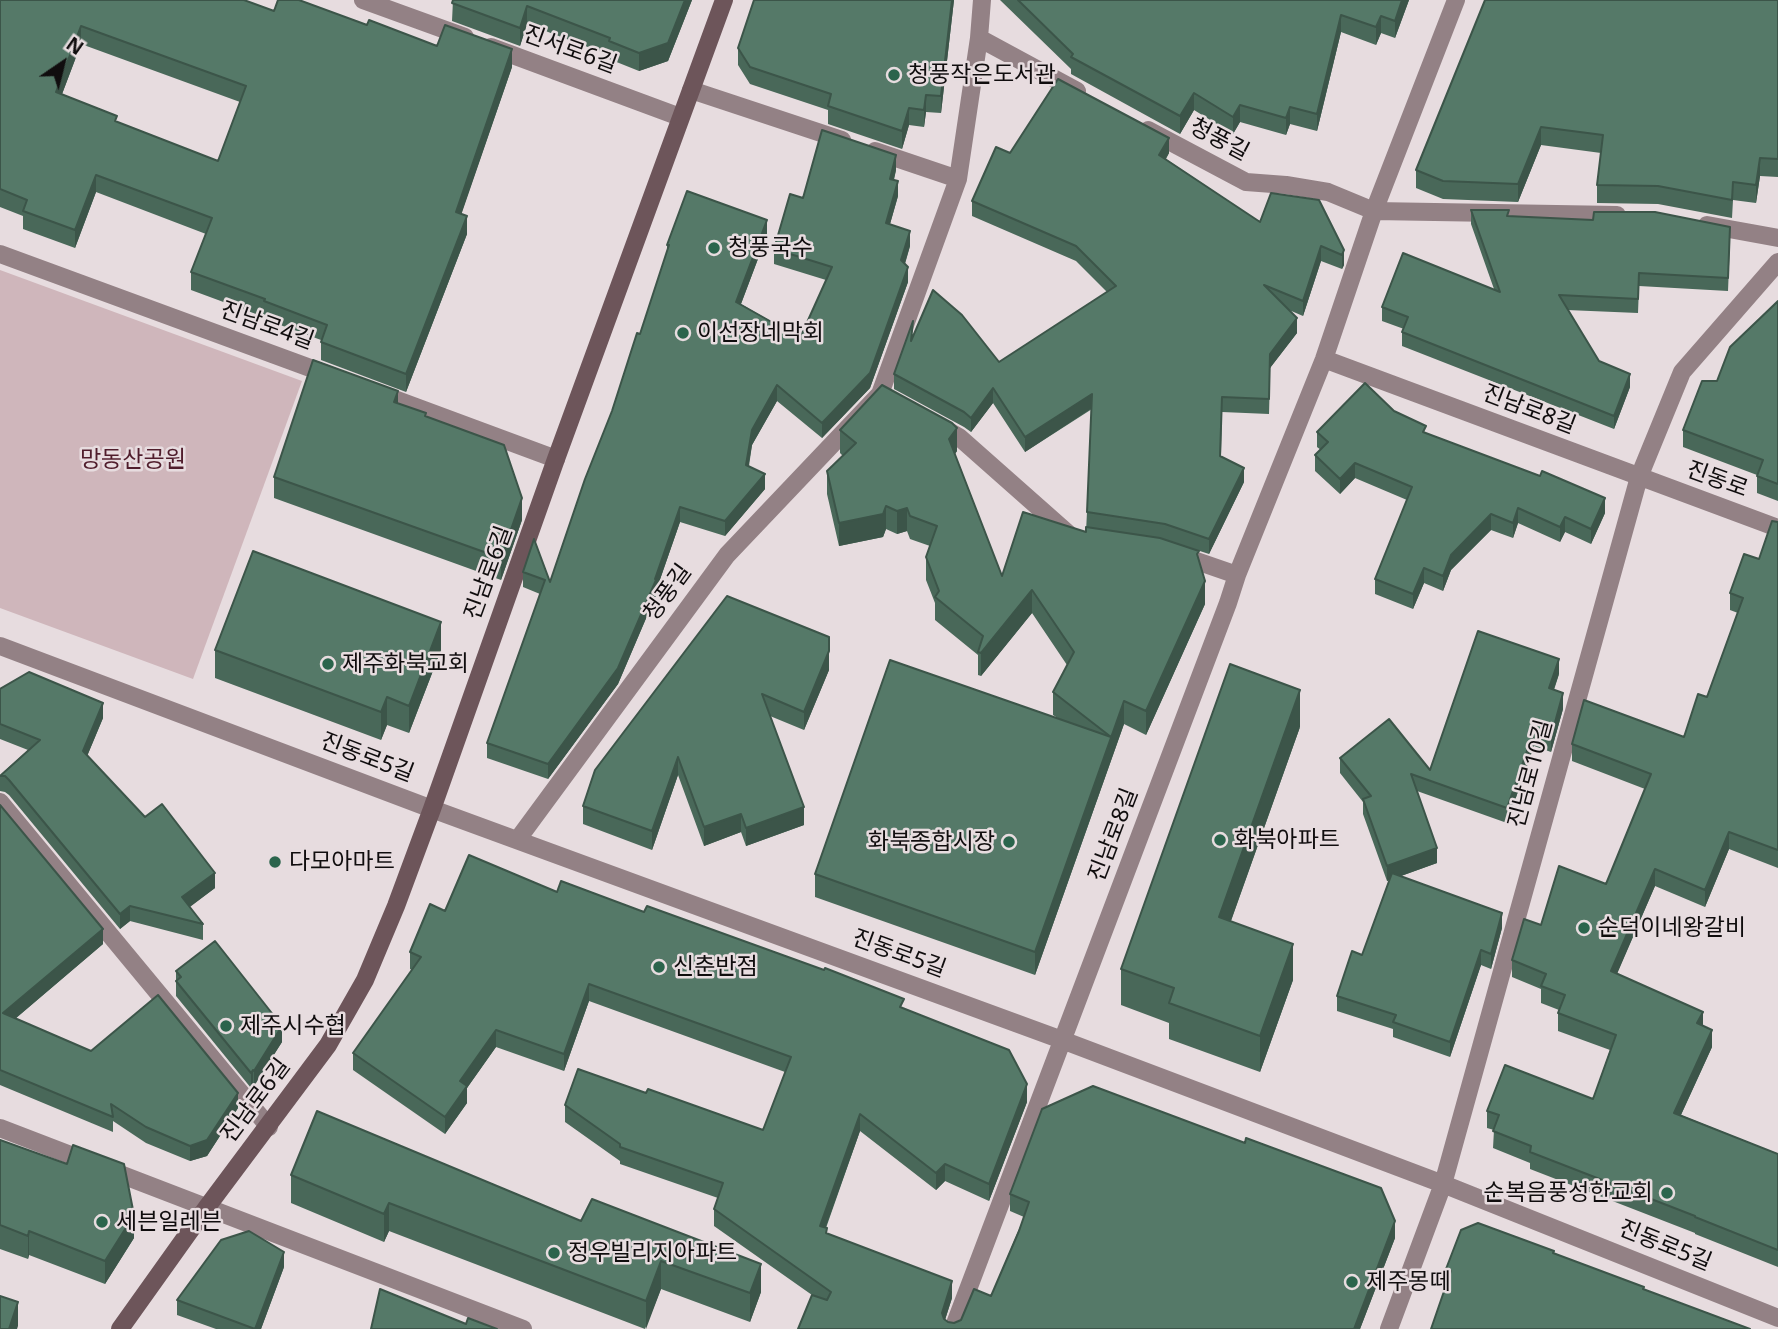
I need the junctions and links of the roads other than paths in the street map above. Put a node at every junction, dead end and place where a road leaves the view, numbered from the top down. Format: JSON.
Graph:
{"nodes":[{"id":1,"x":363,"y":0,"type":"edge"},
{"id":2,"x":724,"y":0,"type":"edge"},
{"id":3,"x":982,"y":0,"type":"edge"},
{"id":4,"x":1456,"y":0,"type":"edge"},
{"id":5,"x":979,"y":38,"type":"junction"},
{"id":6,"x":691,"y":90,"type":"junction"},
{"id":7,"x":1089,"y":97,"type":"edge"},
{"id":8,"x":680,"y":117,"type":"junction"},
{"id":9,"x":1138,"y":124,"type":"edge"},
{"id":10,"x":958,"y":178,"type":"junction"},
{"id":11,"x":1374,"y":211,"type":"junction"},
{"id":12,"x":1629,"y":215,"type":"edge"},
{"id":13,"x":1696,"y":223,"type":"edge"},
{"id":14,"x":1778,"y":238,"type":"edge"},
{"id":15,"x":0,"y":254,"type":"edge"},
{"id":16,"x":1778,"y":262,"type":"edge"},
{"id":17,"x":1324,"y":359,"type":"junction"},
{"id":18,"x":925,"y":418,"type":"edge"},
{"id":19,"x":556,"y":459,"type":"junction"},
{"id":20,"x":1639,"y":477,"type":"junction"},
{"id":21,"x":1778,"y":528,"type":"edge"},
{"id":22,"x":1093,"y":540,"type":"edge"},
{"id":23,"x":1163,"y":550,"type":"edge"},
{"id":24,"x":1237,"y":575,"type":"junction"},
{"id":25,"x":0,"y":646,"type":"edge"},
{"id":26,"x":0,"y":802,"type":"edge"},
{"id":27,"x":432,"y":809,"type":"junction"},
{"id":28,"x":519,"y":839,"type":"junction"},
{"id":29,"x":1062,"y":1040,"type":"junction"},
{"id":30,"x":269,"y":1127,"type":"junction"},
{"id":31,"x":0,"y":1128,"type":"edge"},
{"id":32,"x":1443,"y":1184,"type":"junction"},
{"id":33,"x":207,"y":1207,"type":"junction"},
{"id":34,"x":1778,"y":1318,"type":"edge"},
{"id":35,"x":120,"y":1329,"type":"edge"},
{"id":36,"x":523,"y":1329,"type":"edge"},
{"id":37,"x":953,"y":1329,"type":"edge"},
{"id":38,"x":1389,"y":1329,"type":"edge"}],
"edges":[{"from":1,"to":8,"type":"street","name":"진서로6길"},
{"from":2,"to":6,"type":"street","name":"진남로6길"},
{"from":3,"to":5,"type":"street","name":"청풍길"},
{"from":4,"to":11,"type":"street","name":"진남로8길"},
{"from":5,"to":7,"type":"street"},
{"from":5,"to":10,"type":"street","name":"청풍길"},
{"from":6,"to":8,"type":"street","name":"진남로6길"},
{"from":6,"to":10,"type":"street"},
{"from":8,"to":19,"type":"street","name":"진남로6길"},
{"from":9,"to":11,"type":"street","name":"청풍길"},
{"from":10,"to":28,"type":"street","name":"청풍길"},
{"from":11,"to":12,"type":"street"},
{"from":11,"to":17,"type":"street","name":"진남로8길"},
{"from":13,"to":14,"type":"street"},
{"from":15,"to":19,"type":"street","name":"진남로4길"},
{"from":16,"to":20,"type":"street","name":"진남로10길"},
{"from":17,"to":20,"type":"street","name":"진남로8길"},
{"from":17,"to":24,"type":"street","name":"진남로8길"},
{"from":18,"to":22,"type":"street"},
{"from":19,"to":27,"type":"street","name":"진남로6길"},
{"from":20,"to":21,"type":"street","name":"진동로"},
{"from":20,"to":32,"type":"street","name":"진남로10길"},
{"from":23,"to":24,"type":"street"},
{"from":24,"to":29,"type":"street","name":"진남로8길"},
{"from":25,"to":27,"type":"street","name":"진동로5길"},
{"from":26,"to":30,"type":"street"},
{"from":27,"to":28,"type":"street","name":"진동로5길"},
{"from":27,"to":30,"type":"street","name":"진남로6길"},
{"from":28,"to":29,"type":"street","name":"진동로5길"},
{"from":29,"to":32,"type":"street","name":"진동로5길"},
{"from":29,"to":37,"type":"street","name":"진남로8길"},
{"from":30,"to":33,"type":"street","name":"진남로6길"},
{"from":31,"to":33,"type":"street"},
{"from":32,"to":34,"type":"street","name":"진동로5길"},
{"from":32,"to":38,"type":"street","name":"진남로10길"},
{"from":33,"to":35,"type":"street","name":"진남로6길"},
{"from":33,"to":36,"type":"street"}]}
